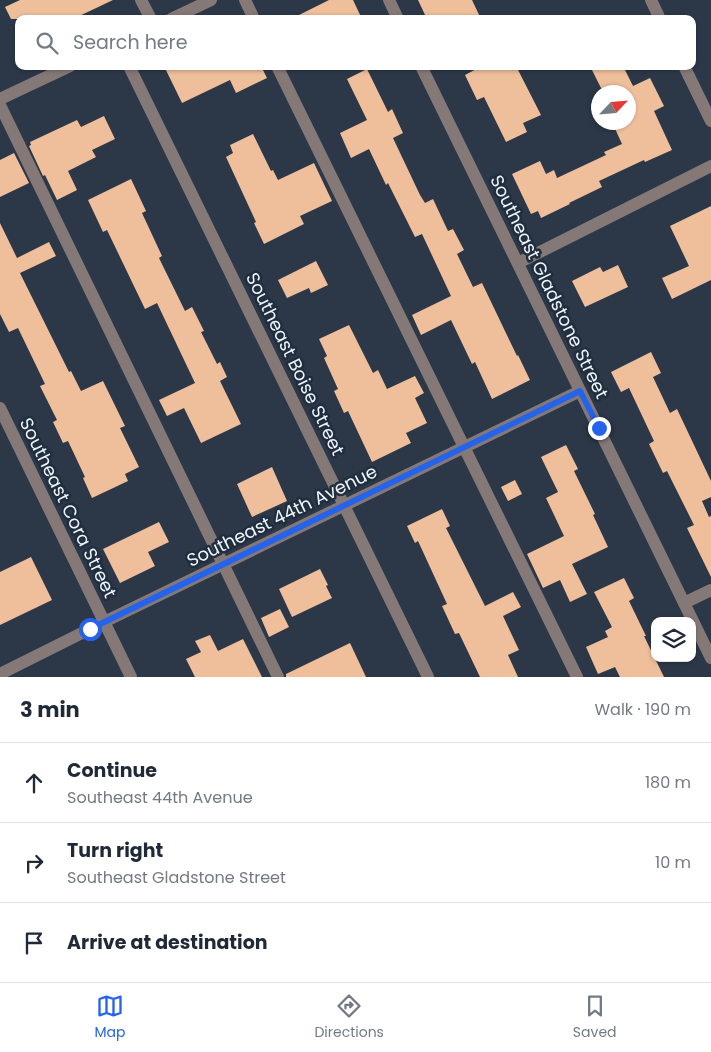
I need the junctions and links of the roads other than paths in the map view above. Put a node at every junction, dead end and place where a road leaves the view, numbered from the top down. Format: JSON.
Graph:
{"nodes":[{"id":1,"x":141,"y":0,"type":"edge"},
{"id":2,"x":245,"y":0,"type":"edge"},
{"id":3,"x":389,"y":0,"type":"edge"},
{"id":4,"x":651,"y":0,"type":"edge"},
{"id":5,"x":206,"y":1,"type":"edge"},
{"id":6,"x":149,"y":15,"type":"edge"},
{"id":7,"x":179,"y":15,"type":"edge"},
{"id":8,"x":252,"y":15,"type":"edge"},
{"id":9,"x":396,"y":15,"type":"edge"},
{"id":10,"x":658,"y":15,"type":"edge"},
{"id":11,"x":62,"y":70,"type":"edge"},
{"id":12,"x":131,"y":70,"type":"edge"},
{"id":13,"x":279,"y":70,"type":"edge"},
{"id":14,"x":423,"y":70,"type":"edge"},
{"id":15,"x":686,"y":70,"type":"edge"},
{"id":16,"x":0,"y":100,"type":"edge"},
{"id":17,"x":0,"y":105,"type":"edge"},
{"id":18,"x":711,"y":120,"type":"edge"},
{"id":19,"x":711,"y":166,"type":"edge"},
{"id":20,"x":518,"y":263,"type":"junction"},
{"id":21,"x":580,"y":391,"type":"junction"},
{"id":22,"x":1,"y":411,"type":"edge"},
{"id":23,"x":464,"y":447,"type":"junction"},
{"id":24,"x":345,"y":506,"type":"junction"},
{"id":25,"x":223,"y":564,"type":"junction"},
{"id":26,"x":711,"y":590,"type":"edge"},
{"id":27,"x":684,"y":603,"type":"junction"},
{"id":28,"x":104,"y":622,"type":"junction"},
{"id":29,"x":711,"y":658,"type":"edge"},
{"id":30,"x":0,"y":674,"type":"edge"},
{"id":31,"x":131,"y":677,"type":"edge"},
{"id":32,"x":278,"y":677,"type":"edge"},
{"id":33,"x":428,"y":677,"type":"edge"},
{"id":34,"x":577,"y":677,"type":"edge"}],
"edges":[{"from":1,"to":6,"type":"street"},
{"from":2,"to":8,"type":"street"},
{"from":3,"to":9,"type":"street"},
{"from":4,"to":10,"type":"street"},
{"from":5,"to":7,"type":"street"},
{"from":11,"to":16,"type":"street"},
{"from":12,"to":24,"type":"street","name":"Southeast Boise Street"},
{"from":13,"to":23,"type":"street"},
{"from":14,"to":20,"type":"street","name":"Southeast Gladstone Street"},
{"from":15,"to":18,"type":"street"},
{"from":17,"to":25,"type":"street"},
{"from":19,"to":20,"type":"street"},
{"from":20,"to":21,"type":"street","name":"Southeast Gladstone Street"},
{"from":21,"to":23,"type":"street","name":"Southeast 44th Avenue"},
{"from":21,"to":27,"type":"street","name":"Southeast Gladstone Street"},
{"from":22,"to":28,"type":"street","name":"Southeast Cora Street"},
{"from":23,"to":24,"type":"street","name":"Southeast 44th Avenue"},
{"from":23,"to":34,"type":"street"},
{"from":24,"to":25,"type":"street","name":"Southeast 44th Avenue"},
{"from":24,"to":33,"type":"street","name":"Southeast Boise Street"},
{"from":25,"to":28,"type":"street","name":"Southeast 44th Avenue"},
{"from":25,"to":32,"type":"street"},
{"from":26,"to":27,"type":"street"},
{"from":27,"to":29,"type":"street","name":"Southeast Gladstone Street"},
{"from":28,"to":30,"type":"street","name":"Southeast 44th Avenue"},
{"from":28,"to":31,"type":"street","name":"Southeast Cora Street"}]}
